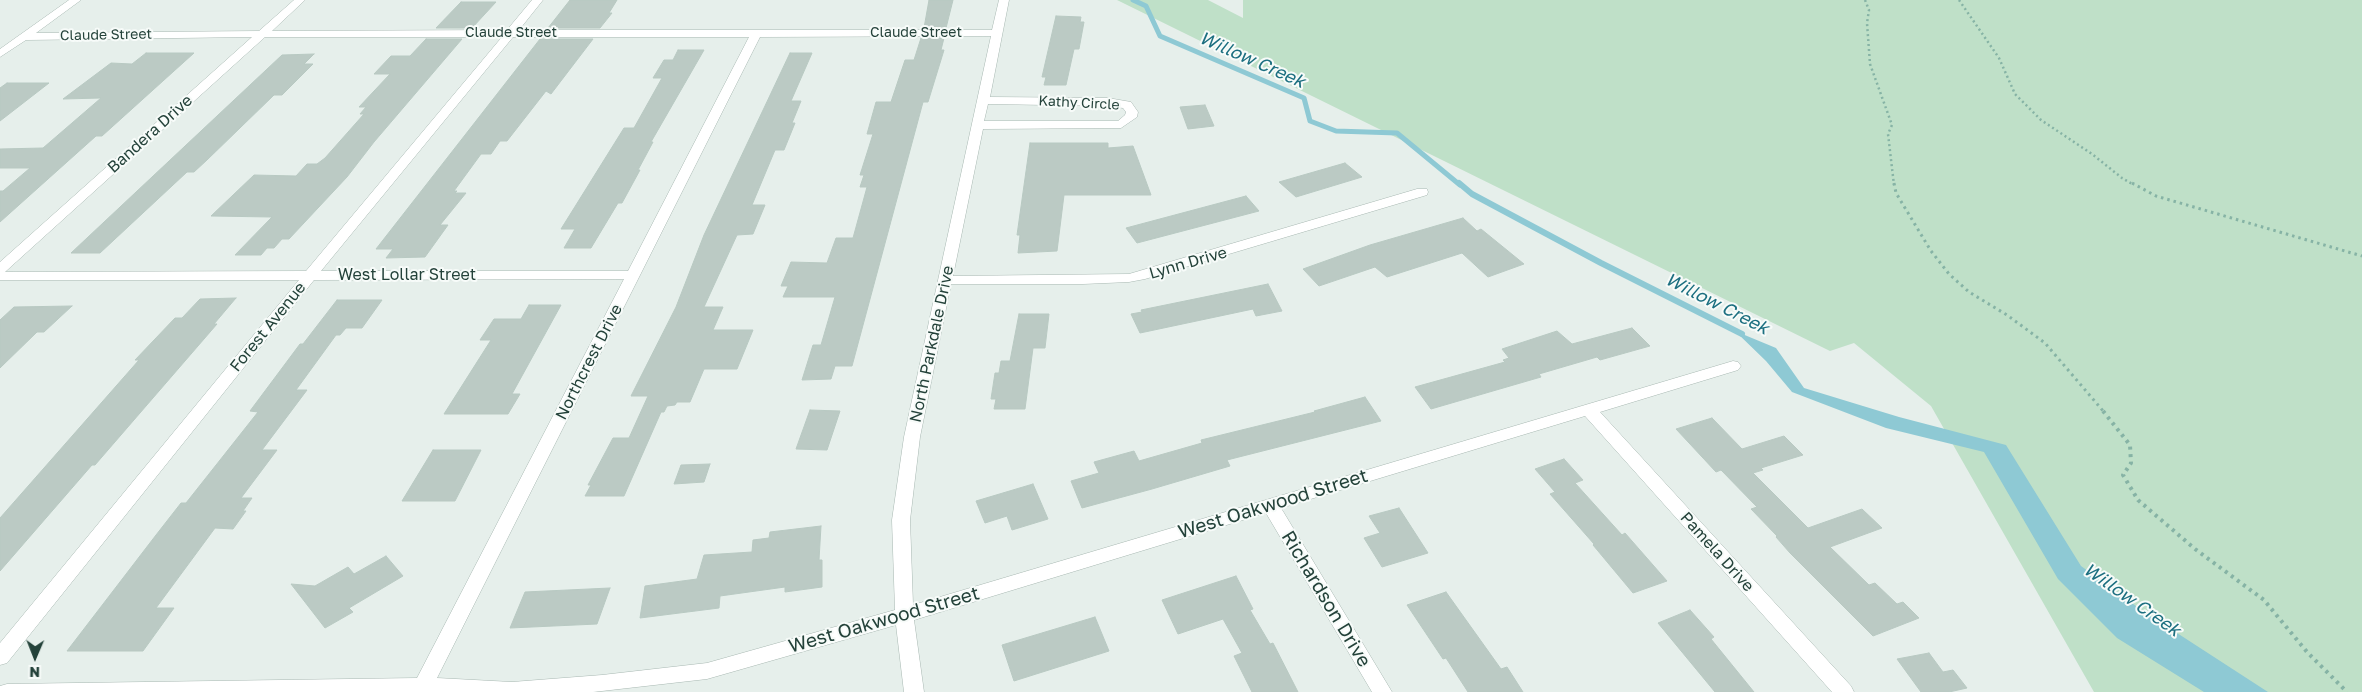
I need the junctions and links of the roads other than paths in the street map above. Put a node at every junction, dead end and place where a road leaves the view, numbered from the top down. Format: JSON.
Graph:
{"nodes":[{"id":1,"x":76,"y":0,"type":"edge"},
{"id":2,"x":300,"y":0,"type":"edge"},
{"id":3,"x":538,"y":0,"type":"edge"},
{"id":4,"x":1004,"y":0,"type":"edge"},
{"id":5,"x":510,"y":32,"type":"junction"},
{"id":6,"x":757,"y":32,"type":"junction"},
{"id":7,"x":997,"y":33,"type":"junction"},
{"id":8,"x":261,"y":34,"type":"junction"},
{"id":9,"x":25,"y":37,"type":"junction"},
{"id":10,"x":0,"y":54,"type":"edge"},
{"id":11,"x":983,"y":100,"type":"junction"},
{"id":12,"x":978,"y":125,"type":"junction"},
{"id":13,"x":1422,"y":192,"type":"dead end"},
{"id":14,"x":0,"y":269,"type":"edge"},
{"id":15,"x":310,"y":275,"type":"junction"},
{"id":16,"x":634,"y":275,"type":"junction"},
{"id":17,"x":0,"y":276,"type":"edge"},
{"id":18,"x":945,"y":280,"type":"junction"},
{"id":19,"x":1733,"y":366,"type":"dead end"},
{"id":20,"x":1590,"y":411,"type":"junction"},
{"id":21,"x":1270,"y":505,"type":"junction"},
{"id":22,"x":904,"y":615,"type":"junction"},
{"id":23,"x":0,"y":657,"type":"edge"},
{"id":24,"x":422,"y":689,"type":"edge"},
{"id":25,"x":7,"y":692,"type":"edge"},
{"id":26,"x":914,"y":692,"type":"edge"},
{"id":27,"x":1382,"y":692,"type":"edge"},
{"id":28,"x":1844,"y":692,"type":"edge"}],
"edges":[{"from":1,"to":9,"type":"street"},
{"from":2,"to":8,"type":"street","name":"Bandera Drive"},
{"from":3,"to":5,"type":"street","name":"Forest Avenue"},
{"from":4,"to":7,"type":"street","name":"North Parkdale Drive"},
{"from":5,"to":6,"type":"street","name":"Claude Street"},
{"from":5,"to":8,"type":"street","name":"Claude Street"},
{"from":5,"to":15,"type":"street","name":"Forest Avenue"},
{"from":6,"to":7,"type":"street","name":"Claude Street"},
{"from":6,"to":16,"type":"street","name":"Northcrest Drive"},
{"from":7,"to":11,"type":"street","name":"North Parkdale Drive"},
{"from":8,"to":9,"type":"street","name":"Claude Street"},
{"from":8,"to":14,"type":"street","name":"Bandera Drive"},
{"from":9,"to":10,"type":"street"},
{"from":11,"to":12,"type":"street","name":"North Parkdale Drive"},
{"from":11,"to":12,"type":"street","name":"Kathy Circle"},
{"from":12,"to":18,"type":"street","name":"North Parkdale Drive"},
{"from":13,"to":18,"type":"street","name":"Lynn Drive"},
{"from":15,"to":16,"type":"street","name":"West Lollar Street"},
{"from":15,"to":17,"type":"street","name":"West Lollar Street"},
{"from":15,"to":23,"type":"street","name":"Forest Avenue"},
{"from":16,"to":24,"type":"street","name":"Northcrest Drive"},
{"from":18,"to":22,"type":"street","name":"North Parkdale Drive"},
{"from":19,"to":20,"type":"street","name":"West Oakwood Street"},
{"from":20,"to":21,"type":"street","name":"West Oakwood Street"},
{"from":20,"to":28,"type":"street","name":"Pamela Drive"},
{"from":21,"to":22,"type":"street","name":"West Oakwood Street"},
{"from":21,"to":27,"type":"street","name":"Richardson Drive"},
{"from":22,"to":24,"type":"street","name":"West Oakwood Street"},
{"from":22,"to":26,"type":"street","name":"North Parkdale Drive"},
{"from":24,"to":25,"type":"street","name":"West Oakwood Street"}]}
